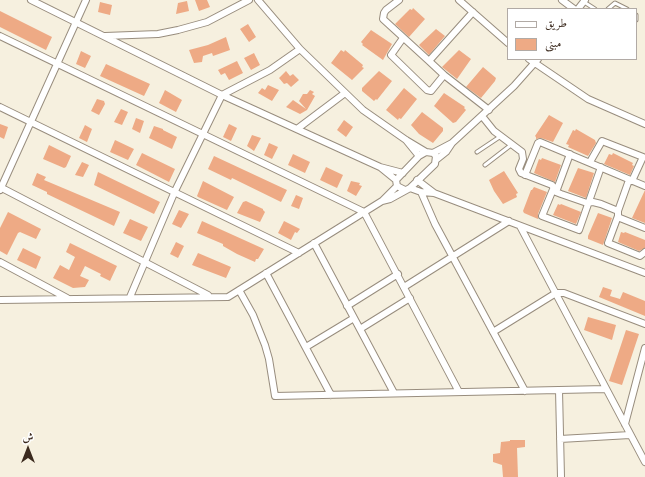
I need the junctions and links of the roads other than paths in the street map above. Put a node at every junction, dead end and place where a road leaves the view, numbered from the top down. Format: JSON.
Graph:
{"nodes":[{"id":1,"x":31,"y":0,"type":"edge"},
{"id":2,"x":86,"y":0,"type":"edge"},
{"id":3,"x":249,"y":0,"type":"edge"},
{"id":4,"x":258,"y":0,"type":"edge"},
{"id":5,"x":399,"y":0,"type":"edge"},
{"id":6,"x":459,"y":0,"type":"edge"},
{"id":7,"x":562,"y":0,"type":"edge"},
{"id":8,"x":584,"y":1,"type":"edge"},
{"id":9,"x":573,"y":8,"type":"edge"},
{"id":10,"x":594,"y":8,"type":"edge"},
{"id":11,"x":609,"y":8,"type":"edge"},
{"id":12,"x":625,"y":8,"type":"edge"},
{"id":13,"x":473,"y":12,"type":"junction"},
{"id":14,"x":75,"y":22,"type":"junction"},
{"id":15,"x":0,"y":36,"type":"edge"},
{"id":16,"x":104,"y":36,"type":"junction"},
{"id":17,"x":403,"y":38,"type":"junction"},
{"id":18,"x":507,"y":42,"type":"edge"},
{"id":19,"x":300,"y":49,"type":"junction"},
{"id":20,"x":534,"y":60,"type":"edge"},
{"id":21,"x":429,"y":61,"type":"junction"},
{"id":22,"x":56,"y":64,"type":"junction"},
{"id":23,"x":444,"y":75,"type":"junction"},
{"id":24,"x":345,"y":93,"type":"junction"},
{"id":25,"x":222,"y":95,"type":"junction"},
{"id":26,"x":0,"y":107,"type":"edge"},
{"id":27,"x":489,"y":110,"type":"junction"},
{"id":28,"x":482,"y":116,"type":"junction"},
{"id":29,"x":30,"y":122,"type":"junction"},
{"id":30,"x":645,"y":124,"type":"edge"},
{"id":31,"x":297,"y":129,"type":"junction"},
{"id":32,"x":202,"y":134,"type":"junction"},
{"id":33,"x":501,"y":136,"type":"junction"},
{"id":34,"x":406,"y":140,"type":"junction"},
{"id":35,"x":452,"y":143,"type":"junction"},
{"id":36,"x":511,"y":145,"type":"junction"},
{"id":37,"x":430,"y":152,"type":"junction"},
{"id":38,"x":477,"y":152,"type":"dead end"},
{"id":39,"x":570,"y":154,"type":"junction"},
{"id":40,"x":419,"y":156,"type":"junction"},
{"id":41,"x":644,"y":158,"type":"edge"},
{"id":42,"x":436,"y":160,"type":"junction"},
{"id":43,"x":590,"y":162,"type":"junction"},
{"id":44,"x":484,"y":165,"type":"dead end"},
{"id":45,"x":380,"y":167,"type":"junction"},
{"id":46,"x":601,"y":167,"type":"junction"},
{"id":47,"x":402,"y":173,"type":"junction"},
{"id":48,"x":525,"y":175,"type":"junction"},
{"id":49,"x":417,"y":180,"type":"junction"},
{"id":50,"x":631,"y":180,"type":"junction"},
{"id":51,"x":396,"y":183,"type":"junction"},
{"id":52,"x":645,"y":186,"type":"edge"},
{"id":53,"x":0,"y":188,"type":"edge"},
{"id":54,"x":407,"y":189,"type":"junction"},
{"id":55,"x":555,"y":189,"type":"junction"},
{"id":56,"x":174,"y":191,"type":"junction"},
{"id":57,"x":421,"y":192,"type":"junction"},
{"id":58,"x":434,"y":193,"type":"junction"},
{"id":59,"x":382,"y":201,"type":"junction"},
{"id":60,"x":590,"y":203,"type":"junction"},
{"id":61,"x":364,"y":212,"type":"junction"},
{"id":62,"x":618,"y":214,"type":"junction"},
{"id":63,"x":509,"y":221,"type":"junction"},
{"id":64,"x":520,"y":226,"type":"junction"},
{"id":65,"x":645,"y":228,"type":"edge"},
{"id":66,"x":314,"y":243,"type":"junction"},
{"id":67,"x":645,"y":252,"type":"edge"},
{"id":68,"x":299,"y":253,"type":"junction"},
{"id":69,"x":453,"y":256,"type":"junction"},
{"id":70,"x":144,"y":261,"type":"junction"},
{"id":71,"x":0,"y":262,"type":"edge"},
{"id":72,"x":266,"y":273,"type":"junction"},
{"id":73,"x":645,"y":273,"type":"edge"},
{"id":74,"x":398,"y":274,"type":"junction"},
{"id":75,"x":404,"y":287,"type":"junction"},
{"id":76,"x":239,"y":290,"type":"junction"},
{"id":77,"x":556,"y":293,"type":"junction"},
{"id":78,"x":209,"y":296,"type":"junction"},
{"id":79,"x":130,"y":297,"type":"junction"},
{"id":80,"x":68,"y":298,"type":"junction"},
{"id":81,"x":410,"y":298,"type":"junction"},
{"id":82,"x":0,"y":300,"type":"edge"},
{"id":83,"x":347,"y":306,"type":"junction"},
{"id":84,"x":354,"y":318,"type":"junction"},
{"id":85,"x":645,"y":324,"type":"edge"},
{"id":86,"x":360,"y":329,"type":"junction"},
{"id":87,"x":494,"y":332,"type":"junction"},
{"id":88,"x":306,"y":347,"type":"junction"},
{"id":89,"x":645,"y":348,"type":"edge"},
{"id":90,"x":606,"y":389,"type":"junction"},
{"id":91,"x":559,"y":390,"type":"junction"},
{"id":92,"x":525,"y":391,"type":"junction"},
{"id":93,"x":459,"y":392,"type":"junction"},
{"id":94,"x":394,"y":393,"type":"junction"},
{"id":95,"x":331,"y":395,"type":"junction"},
{"id":96,"x":625,"y":424,"type":"junction"},
{"id":97,"x":630,"y":435,"type":"junction"},
{"id":98,"x":560,"y":439,"type":"junction"},
{"id":99,"x":645,"y":462,"type":"edge"},
{"id":100,"x":561,"y":477,"type":"edge"}],
"edges":[{"from":1,"to":14,"type":"street"},
{"from":2,"to":14,"type":"street"},
{"from":3,"to":16,"type":"street"},
{"from":4,"to":19,"type":"street"},
{"from":5,"to":17,"type":"street"},
{"from":6,"to":13,"type":"street"},
{"from":7,"to":9,"type":"street"},
{"from":8,"to":10,"type":"lane"},
{"from":11,"to":12,"type":"lane"},
{"from":13,"to":18,"type":"street"},
{"from":13,"to":21,"type":"street"},
{"from":14,"to":16,"type":"street"},
{"from":14,"to":22,"type":"street"},
{"from":15,"to":22,"type":"street"},
{"from":16,"to":25,"type":"street"},
{"from":17,"to":21,"type":"street"},
{"from":17,"to":23,"type":"street"},
{"from":19,"to":24,"type":"street"},
{"from":19,"to":25,"type":"street"},
{"from":20,"to":27,"type":"street"},
{"from":20,"to":30,"type":"street"},
{"from":21,"to":23,"type":"street"},
{"from":22,"to":29,"type":"street"},
{"from":22,"to":32,"type":"street"},
{"from":23,"to":27,"type":"street"},
{"from":24,"to":31,"type":"street"},
{"from":24,"to":34,"type":"street"},
{"from":25,"to":31,"type":"street"},
{"from":25,"to":32,"type":"street"},
{"from":26,"to":29,"type":"street"},
{"from":27,"to":28,"type":"street"},
{"from":28,"to":33,"type":"street"},
{"from":28,"to":35,"type":"street"},
{"from":29,"to":53,"type":"street"},
{"from":29,"to":56,"type":"street"},
{"from":31,"to":45,"type":"street"},
{"from":32,"to":56,"type":"street"},
{"from":32,"to":61,"type":"street"},
{"from":33,"to":36,"type":"street"},
{"from":33,"to":38,"type":"lane"},
{"from":34,"to":37,"type":"street"},
{"from":34,"to":40,"type":"street"},
{"from":35,"to":37,"type":"street"},
{"from":35,"to":42,"type":"street"},
{"from":36,"to":44,"type":"lane"},
{"from":36,"to":48,"type":"street"},
{"from":37,"to":40,"type":"street"},
{"from":37,"to":42,"type":"street"},
{"from":39,"to":43,"type":"street"},
{"from":39,"to":48,"type":"street"},
{"from":39,"to":55,"type":"street"},
{"from":40,"to":47,"type":"street"},
{"from":41,"to":43,"type":"street"},
{"from":41,"to":50,"type":"street"},
{"from":42,"to":49,"type":"street"},
{"from":43,"to":46,"type":"street"},
{"from":45,"to":47,"type":"street"},
{"from":45,"to":51,"type":"street"},
{"from":46,"to":50,"type":"street"},
{"from":46,"to":60,"type":"street"},
{"from":47,"to":51,"type":"street"},
{"from":48,"to":55,"type":"street"},
{"from":49,"to":54,"type":"street"},
{"from":49,"to":58,"type":"street"},
{"from":50,"to":52,"type":"street"},
{"from":50,"to":62,"type":"street"},
{"from":51,"to":54,"type":"street"},
{"from":51,"to":59,"type":"street"},
{"from":53,"to":70,"type":"street"},
{"from":54,"to":57,"type":"street"},
{"from":54,"to":59,"type":"street"},
{"from":55,"to":60,"type":"street"},
{"from":55,"to":60,"type":"street"},
{"from":56,"to":68,"type":"street"},
{"from":56,"to":70,"type":"street"},
{"from":57,"to":58,"type":"street"},
{"from":57,"to":69,"type":"street"},
{"from":58,"to":63,"type":"street"},
{"from":59,"to":61,"type":"street"},
{"from":60,"to":62,"type":"street"},
{"from":61,"to":66,"type":"street"},
{"from":61,"to":74,"type":"street"},
{"from":62,"to":65,"type":"street"},
{"from":62,"to":67,"type":"street"},
{"from":63,"to":64,"type":"street"},
{"from":63,"to":69,"type":"street"},
{"from":64,"to":73,"type":"street"},
{"from":64,"to":77,"type":"street"},
{"from":66,"to":68,"type":"street"},
{"from":66,"to":83,"type":"street"},
{"from":68,"to":72,"type":"street"},
{"from":69,"to":75,"type":"street"},
{"from":69,"to":87,"type":"street"},
{"from":70,"to":78,"type":"street"},
{"from":70,"to":79,"type":"street"},
{"from":71,"to":80,"type":"street"},
{"from":72,"to":76,"type":"street"},
{"from":72,"to":88,"type":"street"},
{"from":74,"to":75,"type":"street"},
{"from":74,"to":83,"type":"street"},
{"from":75,"to":81,"type":"street"},
{"from":76,"to":78,"type":"street"},
{"from":76,"to":95,"type":"street"},
{"from":77,"to":85,"type":"street"},
{"from":77,"to":87,"type":"street"},
{"from":77,"to":90,"type":"street"},
{"from":78,"to":79,"type":"street"},
{"from":79,"to":80,"type":"street"},
{"from":80,"to":82,"type":"street"},
{"from":81,"to":86,"type":"street"},
{"from":81,"to":93,"type":"street"},
{"from":83,"to":84,"type":"street"},
{"from":84,"to":86,"type":"street"},
{"from":84,"to":88,"type":"street"},
{"from":86,"to":94,"type":"street"},
{"from":87,"to":92,"type":"street"},
{"from":88,"to":95,"type":"street"},
{"from":89,"to":96,"type":"street"},
{"from":90,"to":91,"type":"street"},
{"from":90,"to":96,"type":"street"},
{"from":91,"to":92,"type":"street"},
{"from":91,"to":98,"type":"street"},
{"from":92,"to":93,"type":"street"},
{"from":93,"to":94,"type":"street"},
{"from":94,"to":95,"type":"street"},
{"from":96,"to":97,"type":"street"},
{"from":97,"to":98,"type":"street"},
{"from":97,"to":99,"type":"street"},
{"from":98,"to":100,"type":"street"}]}
